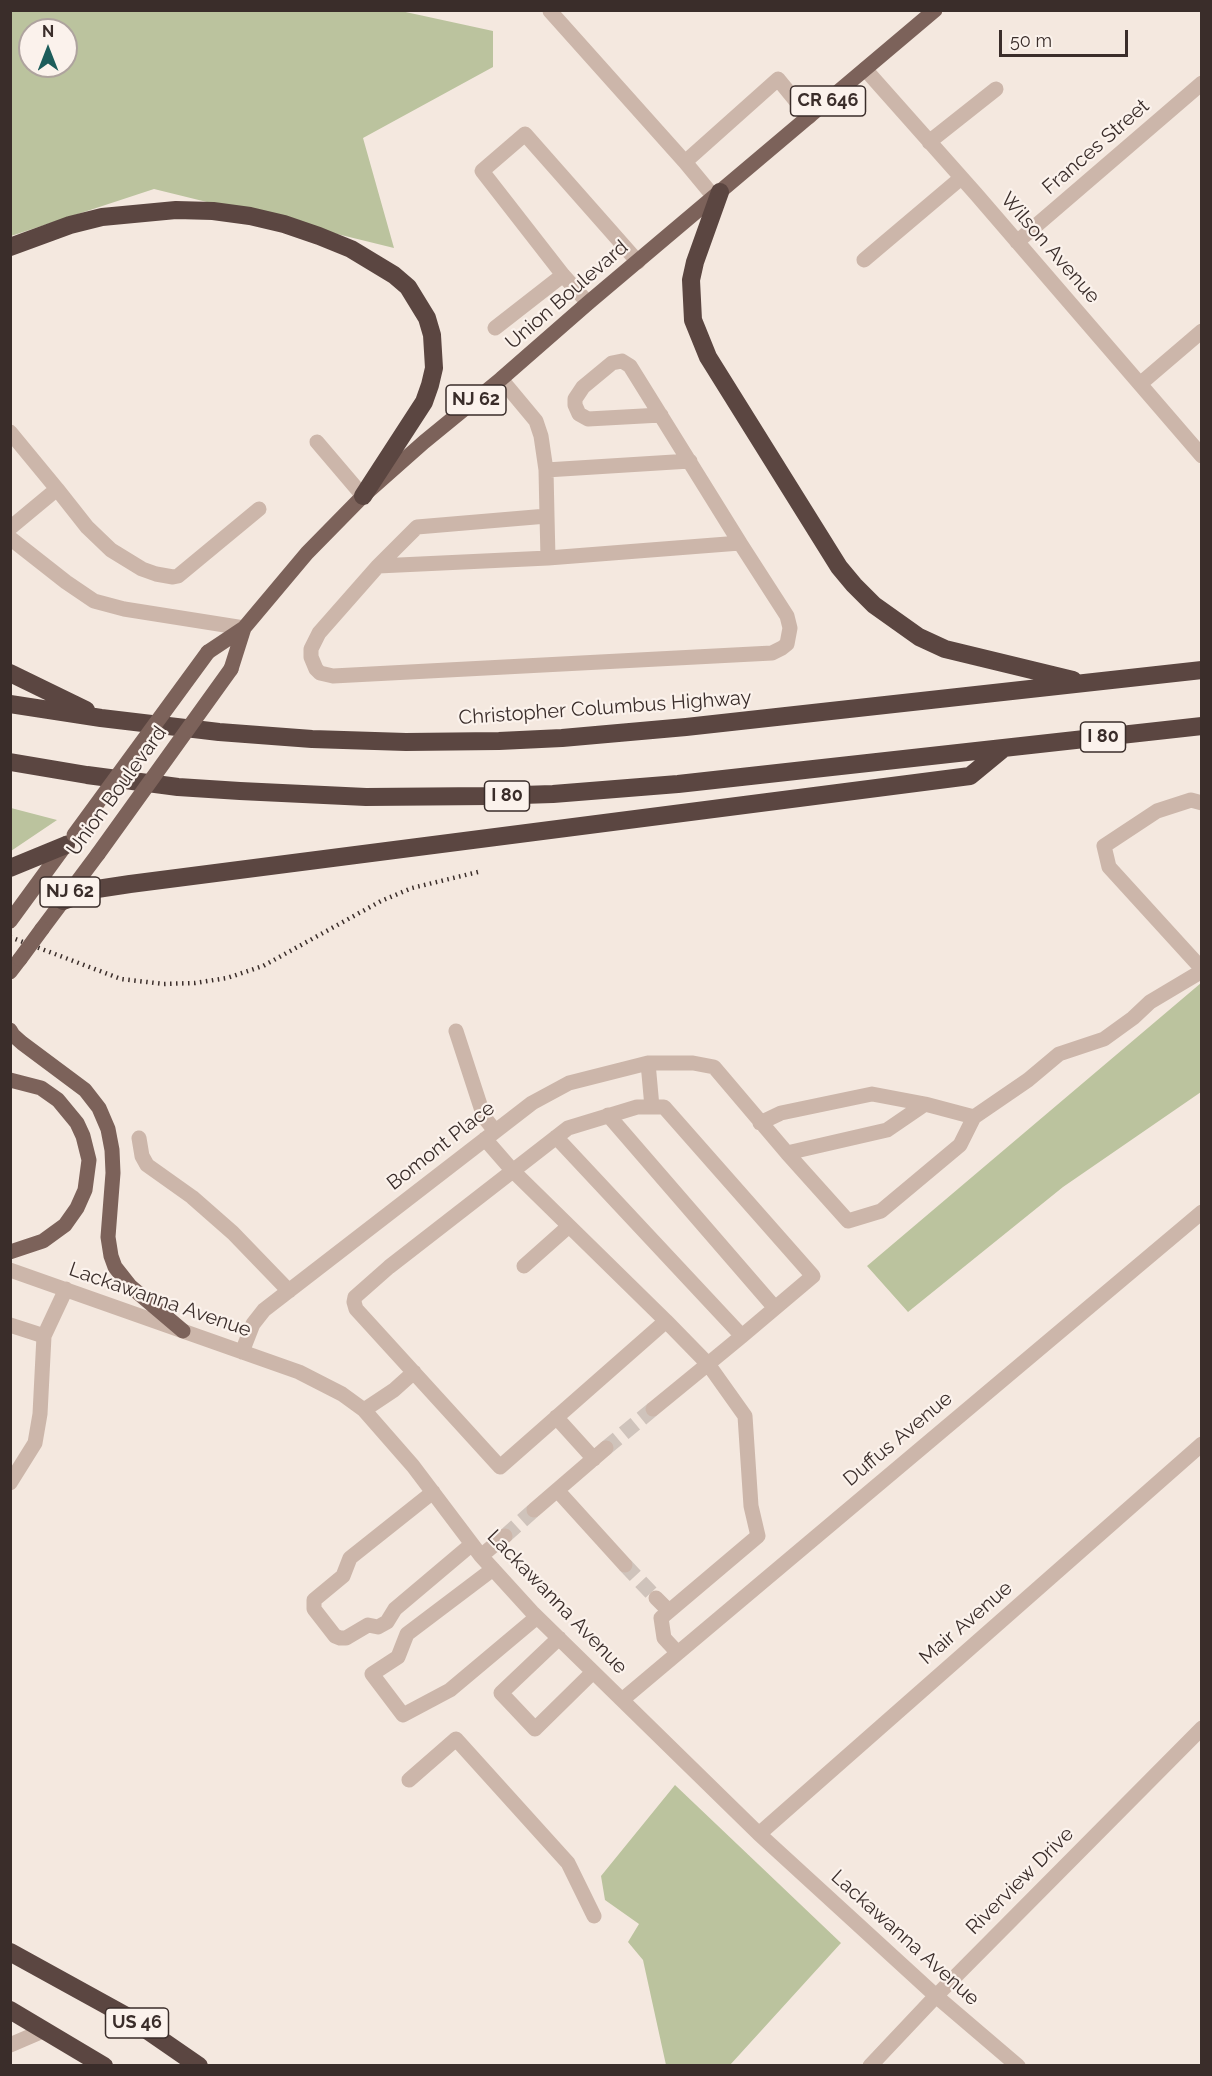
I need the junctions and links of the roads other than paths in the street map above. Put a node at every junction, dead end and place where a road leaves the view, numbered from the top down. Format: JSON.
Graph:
{"nodes":[{"id":1,"x":935,"y":10,"type":"edge"},
{"id":2,"x":550,"y":11,"type":"edge"},
{"id":3,"x":865,"y":69,"type":"junction"},
{"id":4,"x":1202,"y":83,"type":"edge"},
{"id":5,"x":996,"y":88,"type":"dead end"},
{"id":6,"x":809,"y":117,"type":"junction"},
{"id":7,"x":929,"y":142,"type":"junction"},
{"id":8,"x":685,"y":162,"type":"junction"},
{"id":9,"x":961,"y":178,"type":"junction"},
{"id":10,"x":717,"y":195,"type":"junction"},
{"id":11,"x":1017,"y":242,"type":"junction"},
{"id":12,"x":10,"y":247,"type":"edge"},
{"id":13,"x":864,"y":260,"type":"dead end"},
{"id":14,"x":638,"y":262,"type":"junction"},
{"id":15,"x":563,"y":275,"type":"junction"},
{"id":16,"x":588,"y":303,"type":"junction"},
{"id":17,"x":495,"y":328,"type":"dead end"},
{"id":18,"x":1202,"y":330,"type":"edge"},
{"id":19,"x":501,"y":379,"type":"junction"},
{"id":20,"x":1140,"y":384,"type":"junction"},
{"id":21,"x":661,"y":415,"type":"junction"},
{"id":22,"x":10,"y":432,"type":"edge"},
{"id":23,"x":317,"y":442,"type":"dead end"},
{"id":24,"x":1202,"y":456,"type":"edge"},
{"id":25,"x":690,"y":461,"type":"junction"},
{"id":26,"x":546,"y":470,"type":"junction"},
{"id":27,"x":57,"y":489,"type":"junction"},
{"id":28,"x":363,"y":496,"type":"junction"},
{"id":29,"x":259,"y":509,"type":"dead end"},
{"id":30,"x":547,"y":516,"type":"junction"},
{"id":31,"x":10,"y":528,"type":"edge"},
{"id":32,"x":10,"y":537,"type":"edge"},
{"id":33,"x":740,"y":543,"type":"junction"},
{"id":34,"x":548,"y":558,"type":"junction"},
{"id":35,"x":378,"y":566,"type":"junction"},
{"id":36,"x":244,"y":628,"type":"junction"},
{"id":37,"x":1202,"y":670,"type":"edge"},
{"id":38,"x":10,"y":673,"type":"edge"},
{"id":39,"x":1084,"y":683,"type":"junction"},
{"id":40,"x":10,"y":704,"type":"edge"},
{"id":41,"x":101,"y":718,"type":"junction"},
{"id":42,"x":1202,"y":726,"type":"edge"},
{"id":43,"x":1004,"y":748,"type":"junction"},
{"id":44,"x":10,"y":762,"type":"edge"},
{"id":45,"x":1202,"y":803,"type":"edge"},
{"id":46,"x":70,"y":840,"type":"junction"},
{"id":47,"x":10,"y":868,"type":"edge"},
{"id":48,"x":63,"y":902,"type":"junction"},
{"id":49,"x":12,"y":919,"type":"edge"},
{"id":50,"x":1202,"y":970,"type":"edge"},
{"id":51,"x":10,"y":972,"type":"edge"},
{"id":52,"x":10,"y":1030,"type":"edge"},
{"id":53,"x":456,"y":1031,"type":"dead end"},
{"id":54,"x":648,"y":1064,"type":"junction"},
{"id":55,"x":10,"y":1080,"type":"edge"},
{"id":56,"x":926,"y":1104,"type":"junction"},
{"id":57,"x":652,"y":1107,"type":"junction"},
{"id":58,"x":608,"y":1115,"type":"junction"},
{"id":59,"x":974,"y":1117,"type":"junction"},
{"id":60,"x":760,"y":1122,"type":"junction"},
{"id":61,"x":490,"y":1135,"type":"junction"},
{"id":62,"x":556,"y":1137,"type":"junction"},
{"id":63,"x":139,"y":1138,"type":"dead end"},
{"id":64,"x":787,"y":1153,"type":"junction"},
{"id":65,"x":512,"y":1170,"type":"junction"},
{"id":66,"x":1202,"y":1212,"type":"edge"},
{"id":67,"x":569,"y":1226,"type":"junction"},
{"id":68,"x":10,"y":1252,"type":"edge"},
{"id":69,"x":524,"y":1266,"type":"dead end"},
{"id":70,"x":10,"y":1270,"type":"edge"},
{"id":71,"x":66,"y":1289,"type":"junction"},
{"id":72,"x":289,"y":1291,"type":"junction"},
{"id":73,"x":775,"y":1308,"type":"junction"},
{"id":74,"x":666,"y":1321,"type":"junction"},
{"id":75,"x":10,"y":1325,"type":"edge"},
{"id":76,"x":183,"y":1331,"type":"junction"},
{"id":77,"x":44,"y":1336,"type":"junction"},
{"id":78,"x":742,"y":1336,"type":"junction"},
{"id":79,"x":242,"y":1352,"type":"junction"},
{"id":80,"x":708,"y":1364,"type":"junction"},
{"id":81,"x":414,"y":1372,"type":"junction"},
{"id":82,"x":653,"y":1409,"type":"tunnel mouth"},
{"id":83,"x":364,"y":1410,"type":"junction"},
{"id":84,"x":556,"y":1417,"type":"junction"},
{"id":85,"x":1202,"y":1444,"type":"edge"},
{"id":86,"x":606,"y":1448,"type":"tunnel mouth"},
{"id":87,"x":594,"y":1459,"type":"junction"},
{"id":88,"x":10,"y":1483,"type":"edge"},
{"id":89,"x":557,"y":1491,"type":"junction"},
{"id":90,"x":433,"y":1492,"type":"junction"},
{"id":91,"x":534,"y":1510,"type":"tunnel mouth"},
{"id":92,"x":505,"y":1536,"type":"tunnel mouth"},
{"id":93,"x":472,"y":1544,"type":"junction"},
{"id":94,"x":481,"y":1556,"type":"junction"},
{"id":95,"x":626,"y":1565,"type":"tunnel mouth"},
{"id":96,"x":493,"y":1569,"type":"junction"},
{"id":97,"x":656,"y":1598,"type":"tunnel mouth"},
{"id":98,"x":669,"y":1611,"type":"junction"},
{"id":99,"x":537,"y":1617,"type":"junction"},
{"id":100,"x":559,"y":1638,"type":"junction"},
{"id":101,"x":676,"y":1653,"type":"junction"},
{"id":102,"x":593,"y":1672,"type":"junction"},
{"id":103,"x":622,"y":1700,"type":"junction"},
{"id":104,"x":1202,"y":1728,"type":"edge"},
{"id":105,"x":410,"y":1780,"type":"dead end"},
{"id":106,"x":759,"y":1834,"type":"junction"},
{"id":107,"x":594,"y":1916,"type":"dead end"},
{"id":108,"x":10,"y":1952,"type":"edge"},
{"id":109,"x":936,"y":1996,"type":"junction"},
{"id":110,"x":10,"y":2010,"type":"edge"},
{"id":111,"x":45,"y":2030,"type":"junction"},
{"id":112,"x":10,"y":2045,"type":"edge"},
{"id":113,"x":95,"y":2063,"type":"edge"},
{"id":114,"x":199,"y":2066,"type":"edge"},
{"id":115,"x":870,"y":2066,"type":"edge"},
{"id":116,"x":1018,"y":2066,"type":"edge"}],
"edges":[{"from":1,"to":3,"type":"main road","name":"Union Boulevard","number":"CR 646"},
{"from":2,"to":8,"type":"street"},
{"from":3,"to":6,"type":"main road","name":"Union Boulevard","number":"CR 646"},
{"from":3,"to":7,"type":"street","name":"Wilson Avenue"},
{"from":4,"to":11,"type":"street","name":"Frances Street"},
{"from":5,"to":7,"type":"street"},
{"from":6,"to":8,"type":"street"},
{"from":6,"to":10,"type":"main road","name":"Union Boulevard","number":"CR 646"},
{"from":7,"to":9,"type":"street","name":"Wilson Avenue"},
{"from":8,"to":10,"type":"street"},
{"from":9,"to":11,"type":"street","name":"Wilson Avenue"},
{"from":9,"to":13,"type":"street"},
{"from":10,"to":14,"type":"main road","name":"Union Boulevard","number":"NJ 62"},
{"from":10,"to":39,"type":"highway"},
{"from":11,"to":20,"type":"street","name":"Wilson Avenue"},
{"from":12,"to":28,"type":"highway"},
{"from":14,"to":15,"type":"street"},
{"from":14,"to":16,"type":"main road","name":"Union Boulevard","number":"NJ 62"},
{"from":15,"to":16,"type":"street"},
{"from":15,"to":17,"type":"street"},
{"from":16,"to":19,"type":"main road","name":"Union Boulevard","number":"NJ 62"},
{"from":18,"to":20,"type":"street"},
{"from":19,"to":26,"type":"street"},
{"from":19,"to":28,"type":"main road","name":"Union Boulevard","number":"NJ 62"},
{"from":20,"to":24,"type":"street","name":"Wilson Avenue"},
{"from":21,"to":21,"type":"street"},
{"from":21,"to":25,"type":"street"},
{"from":22,"to":27,"type":"street"},
{"from":23,"to":28,"type":"street"},
{"from":25,"to":26,"type":"street"},
{"from":25,"to":33,"type":"street"},
{"from":26,"to":30,"type":"street"},
{"from":27,"to":29,"type":"street"},
{"from":27,"to":31,"type":"street"},
{"from":28,"to":36,"type":"main road","name":"Union Boulevard","number":"NJ 62"},
{"from":30,"to":34,"type":"street"},
{"from":30,"to":35,"type":"street"},
{"from":32,"to":36,"type":"street"},
{"from":33,"to":34,"type":"street"},
{"from":33,"to":35,"type":"street"},
{"from":34,"to":35,"type":"street"},
{"from":36,"to":46,"type":"main road","name":"Union Boulevard","number":"NJ 62","bridge":true},
{"from":36,"to":48,"type":"main road","name":"Union Boulevard","number":"NJ 62","bridge":true},
{"from":37,"to":39,"type":"highway","name":"Christopher Columbus Highway"},
{"from":38,"to":41,"type":"highway"},
{"from":39,"to":41,"type":"highway","name":"Christopher Columbus Highway"},
{"from":40,"to":41,"type":"highway","name":"Christopher Columbus Highway"},
{"from":42,"to":43,"type":"highway","number":"I 80"},
{"from":43,"to":44,"type":"highway","number":"I 80"},
{"from":43,"to":48,"type":"highway"},
{"from":45,"to":50,"type":"street"},
{"from":46,"to":47,"type":"highway"},
{"from":46,"to":49,"type":"main road","name":"Union Boulevard","number":"NJ 62"},
{"from":48,"to":51,"type":"main road","name":"Union Boulevard","number":"NJ 62","bridge":true},
{"from":50,"to":59,"type":"street"},
{"from":52,"to":76,"type":"main road"},
{"from":53,"to":61,"type":"street"},
{"from":54,"to":57,"type":"street"},
{"from":54,"to":60,"type":"street","name":"Bomont Place"},
{"from":54,"to":61,"type":"street","name":"Bomont Place"},
{"from":55,"to":68,"type":"main road"},
{"from":56,"to":59,"type":"street"},
{"from":56,"to":60,"type":"street"},
{"from":56,"to":64,"type":"street"},
{"from":57,"to":58,"type":"street"},
{"from":57,"to":73,"type":"street"},
{"from":58,"to":62,"type":"street"},
{"from":58,"to":73,"type":"street"},
{"from":59,"to":64,"type":"street"},
{"from":60,"to":64,"type":"street"},
{"from":61,"to":65,"type":"street"},
{"from":61,"to":72,"type":"street","name":"Bomont Place"},
{"from":62,"to":65,"type":"street"},
{"from":62,"to":78,"type":"street"},
{"from":63,"to":72,"type":"street"},
{"from":65,"to":67,"type":"street"},
{"from":65,"to":81,"type":"street"},
{"from":66,"to":101,"type":"street","name":"Duffus Avenue"},
{"from":67,"to":69,"type":"street"},
{"from":67,"to":74,"type":"street"},
{"from":70,"to":71,"type":"street","name":"Lackawanna Avenue"},
{"from":71,"to":76,"type":"street","name":"Lackawanna Avenue"},
{"from":71,"to":77,"type":"street"},
{"from":72,"to":79,"type":"street","name":"Bomont Place"},
{"from":73,"to":78,"type":"street"},
{"from":74,"to":80,"type":"street"},
{"from":74,"to":84,"type":"street"},
{"from":75,"to":77,"type":"street"},
{"from":76,"to":79,"type":"street","name":"Lackawanna Avenue"},
{"from":77,"to":88,"type":"street"},
{"from":78,"to":80,"type":"street"},
{"from":79,"to":83,"type":"street","name":"Lackawanna Avenue"},
{"from":80,"to":82,"type":"street"},
{"from":80,"to":98,"type":"street"},
{"from":81,"to":83,"type":"street"},
{"from":81,"to":84,"type":"street"},
{"from":83,"to":90,"type":"street","name":"Lackawanna Avenue"},
{"from":84,"to":87,"type":"street"},
{"from":85,"to":106,"type":"street","name":"Mair Avenue"},
{"from":86,"to":87,"type":"street"},
{"from":87,"to":89,"type":"street"},
{"from":89,"to":91,"type":"street"},
{"from":89,"to":95,"type":"street"},
{"from":90,"to":93,"type":"street","name":"Lackawanna Avenue"},
{"from":90,"to":93,"type":"street"},
{"from":92,"to":94,"type":"street"},
{"from":93,"to":94,"type":"street","name":"Lackawanna Avenue"},
{"from":94,"to":96,"type":"street","name":"Lackawanna Avenue"},
{"from":96,"to":99,"type":"street","name":"Lackawanna Avenue"},
{"from":96,"to":99,"type":"street"},
{"from":97,"to":98,"type":"street"},
{"from":98,"to":101,"type":"street"},
{"from":99,"to":100,"type":"street","name":"Lackawanna Avenue"},
{"from":100,"to":102,"type":"street","name":"Lackawanna Avenue"},
{"from":100,"to":102,"type":"street"},
{"from":101,"to":103,"type":"street","name":"Duffus Avenue"},
{"from":102,"to":103,"type":"street","name":"Lackawanna Avenue"},
{"from":103,"to":106,"type":"street","name":"Lackawanna Avenue"},
{"from":104,"to":109,"type":"street","name":"Riverview Drive"},
{"from":105,"to":107,"type":"street"},
{"from":106,"to":109,"type":"street","name":"Lackawanna Avenue"},
{"from":108,"to":114,"type":"highway","number":"US 46"},
{"from":109,"to":115,"type":"street","name":"Riverview Drive"},
{"from":109,"to":116,"type":"street","name":"Lackawanna Avenue"},
{"from":110,"to":111,"type":"highway","number":"US 46"},
{"from":111,"to":112,"type":"street"},
{"from":111,"to":113,"type":"highway","number":"US 46"}]}
